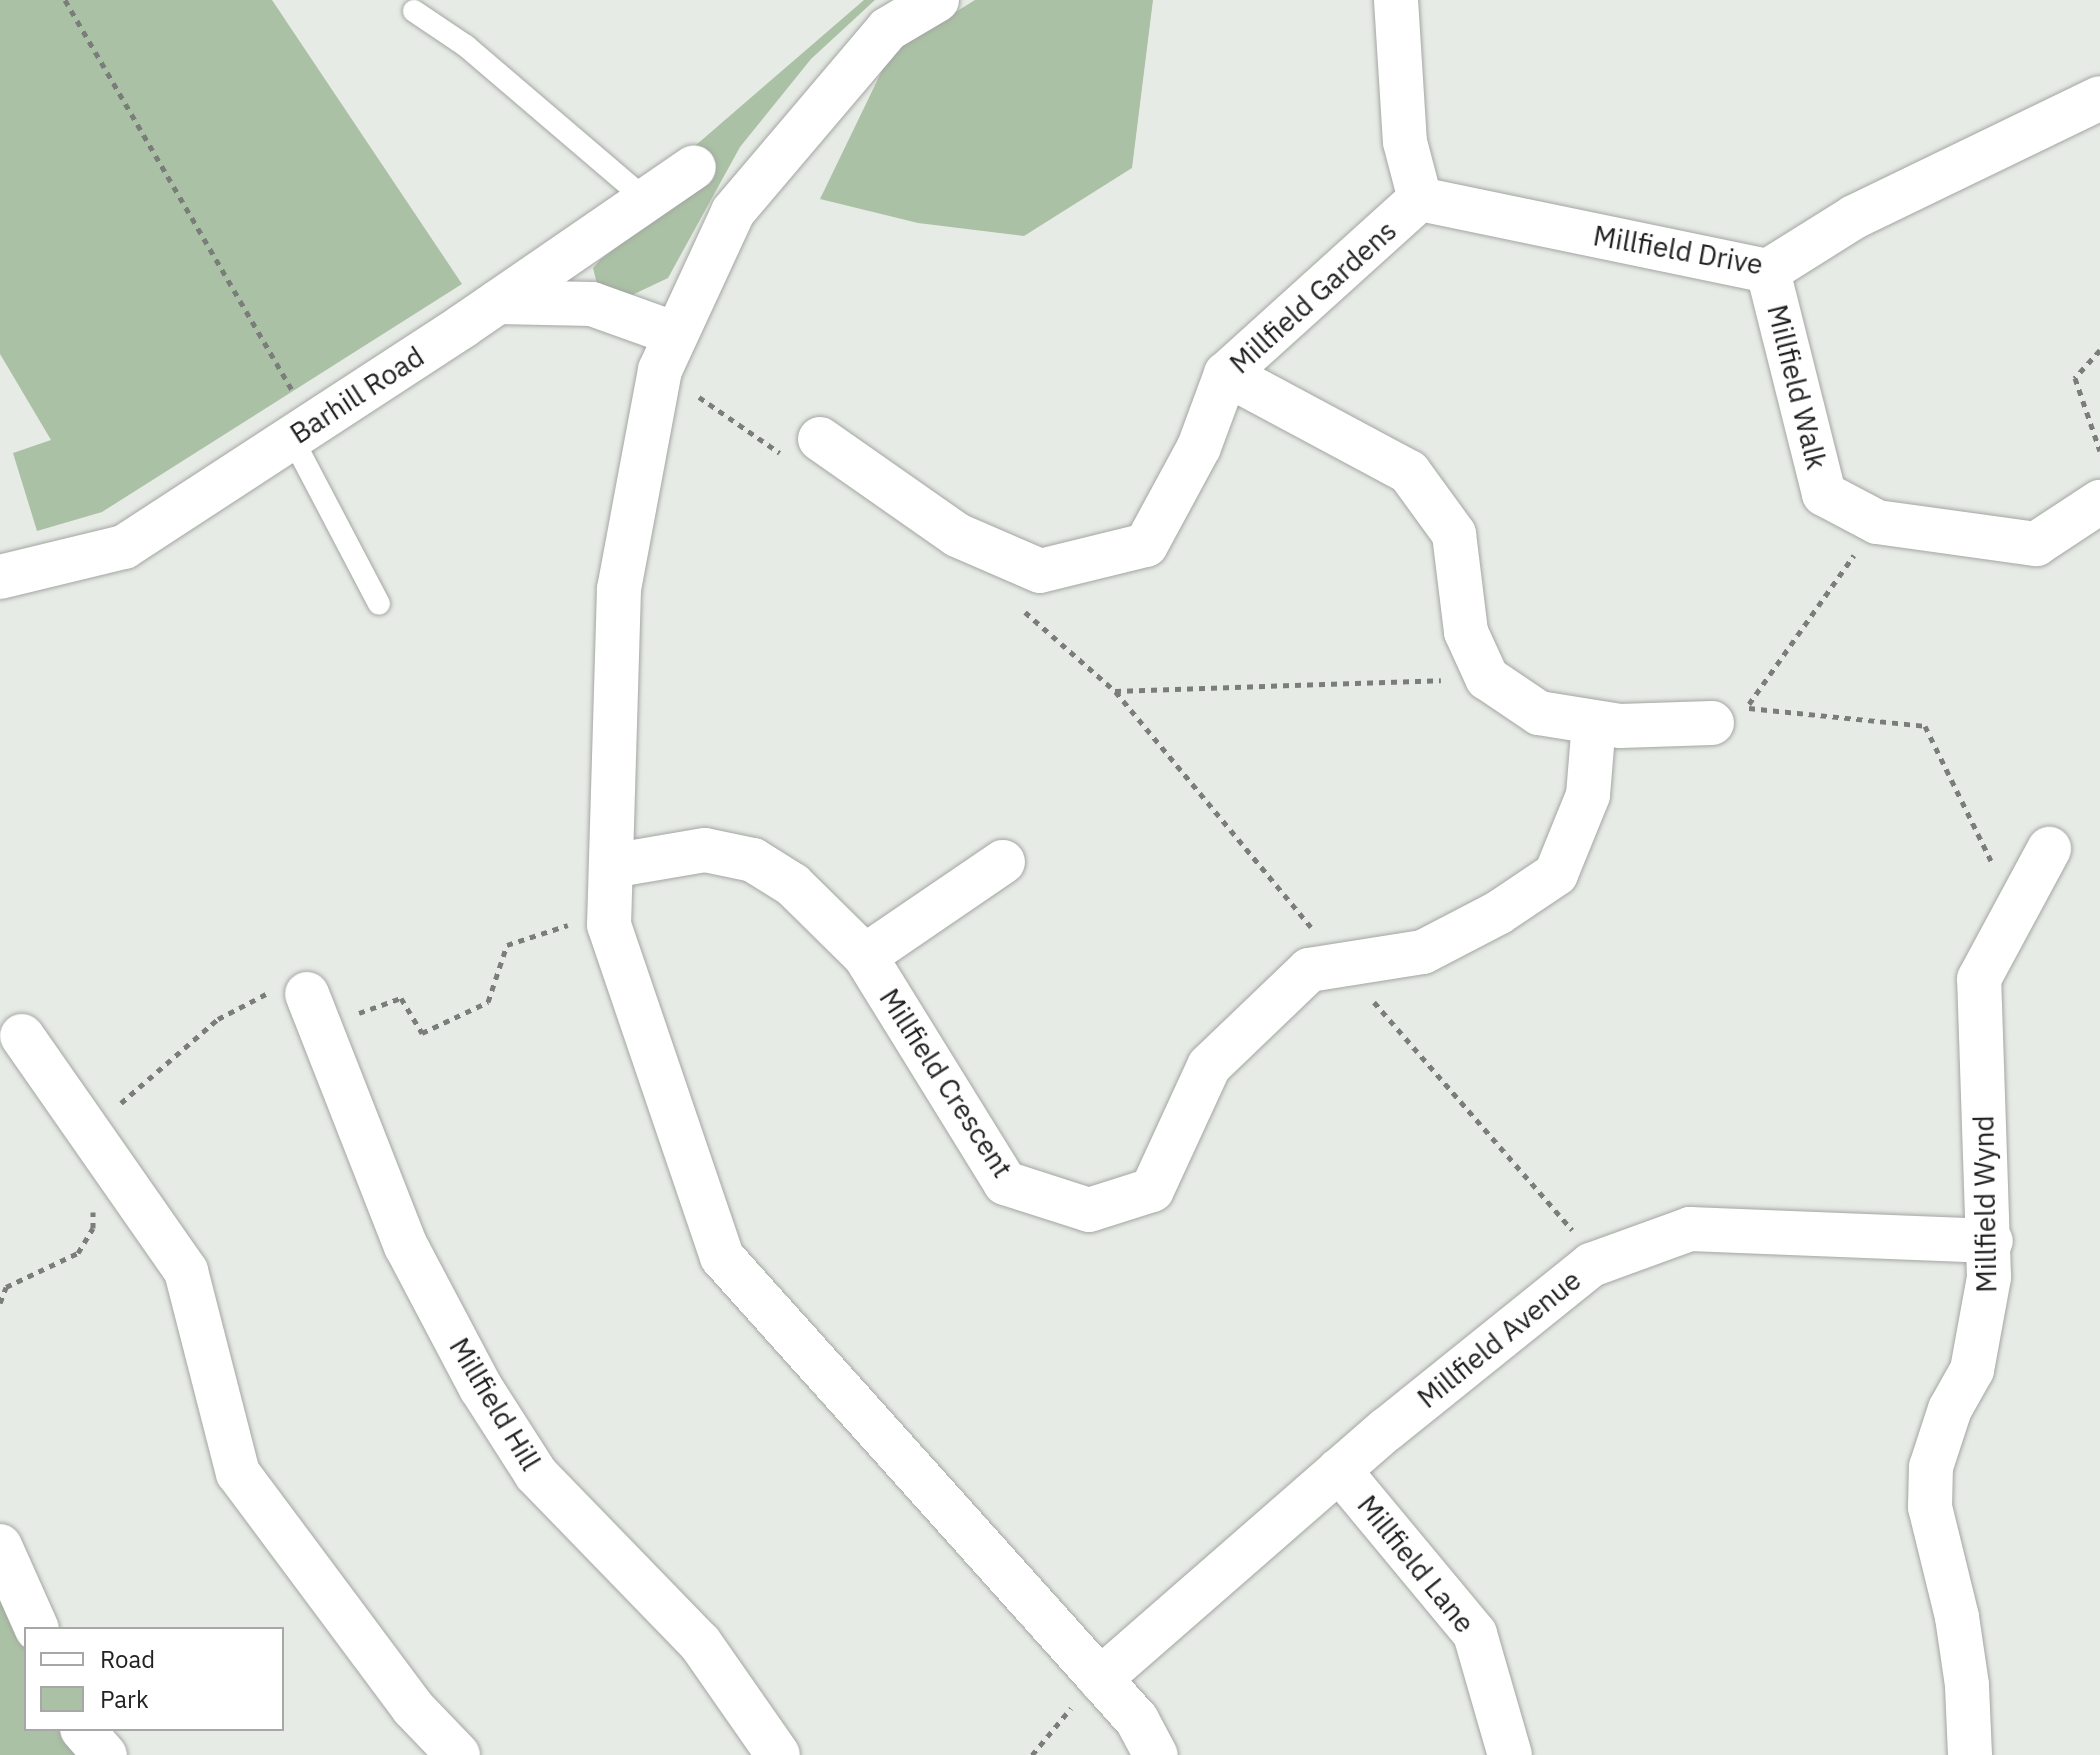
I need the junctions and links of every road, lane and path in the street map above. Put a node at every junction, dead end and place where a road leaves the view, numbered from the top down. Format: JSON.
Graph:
{"nodes":[{"id":1,"x":65,"y":0,"type":"edge"},
{"id":2,"x":1396,"y":0,"type":"edge"},
{"id":3,"x":908,"y":7,"type":"edge"},
{"id":4,"x":414,"y":11,"type":"dead end"},
{"id":5,"x":2100,"y":98,"type":"edge"},
{"id":6,"x":694,"y":167,"type":"dead end"},
{"id":7,"x":1420,"y":199,"type":"junction"},
{"id":8,"x":646,"y":200,"type":"junction"},
{"id":9,"x":1768,"y":271,"type":"junction"},
{"id":10,"x":498,"y":302,"type":"junction"},
{"id":11,"x":2100,"y":350,"type":"edge"},
{"id":12,"x":668,"y":352,"type":"junction"},
{"id":13,"x":1226,"y":374,"type":"junction"},
{"id":14,"x":302,"y":431,"type":"junction"},
{"id":15,"x":820,"y":439,"type":"joint"},
{"id":16,"x":2100,"y":451,"type":"edge"},
{"id":17,"x":2100,"y":502,"type":"edge"},
{"id":18,"x":1877,"y":522,"type":"junction"},
{"id":19,"x":0,"y":577,"type":"edge"},
{"id":20,"x":379,"y":604,"type":"dead end"},
{"id":21,"x":1487,"y":678,"type":"junction"},
{"id":22,"x":1731,"y":713,"type":"junction"},
{"id":23,"x":1594,"y":722,"type":"junction"},
{"id":24,"x":2049,"y":849,"type":"dead end"},
{"id":25,"x":1003,"y":862,"type":"dead end"},
{"id":26,"x":611,"y":866,"type":"junction"},
{"id":27,"x":2017,"y":914,"type":"junction"},
{"id":28,"x":609,"y":925,"type":"junction"},
{"id":29,"x":865,"y":956,"type":"junction"},
{"id":30,"x":1345,"y":968,"type":"junction"},
{"id":31,"x":307,"y":994,"type":"junction"},
{"id":32,"x":22,"y":1036,"type":"dead end"},
{"id":33,"x":95,"y":1141,"type":"junction"},
{"id":34,"x":1991,"y":1241,"type":"junction"},
{"id":35,"x":1601,"y":1264,"type":"junction"},
{"id":36,"x":0,"y":1303,"type":"edge"},
{"id":37,"x":1339,"y":1470,"type":"junction"},
{"id":38,"x":0,"y":1546,"type":"edge"},
{"id":39,"x":36,"y":1627,"type":"edge"},
{"id":40,"x":1100,"y":1679,"type":"junction"},
{"id":41,"x":84,"y":1731,"type":"edge"},
{"id":42,"x":105,"y":1755,"type":"edge"},
{"id":43,"x":458,"y":1755,"type":"edge"},
{"id":44,"x":778,"y":1755,"type":"edge"},
{"id":45,"x":1032,"y":1755,"type":"edge"},
{"id":46,"x":1156,"y":1755,"type":"edge"},
{"id":47,"x":1510,"y":1755,"type":"edge"},
{"id":48,"x":1970,"y":1755,"type":"edge"}],
"edges":[{"from":1,"to":14,"type":"path"},
{"from":2,"to":7,"type":"street"},
{"from":3,"to":12,"type":"street"},
{"from":4,"to":8,"type":"lane"},
{"from":5,"to":9,"type":"street","name":"Millfield Drive"},
{"from":6,"to":8,"type":"street","name":"Barhill Road"},
{"from":7,"to":9,"type":"street","name":"Millfield Drive"},
{"from":7,"to":13,"type":"street","name":"Millfield Gardens"},
{"from":8,"to":10,"type":"street","name":"Barhill Road"},
{"from":9,"to":18,"type":"street","name":"Millfield Walk"},
{"from":10,"to":12,"type":"street"},
{"from":10,"to":14,"type":"street","name":"Barhill Road"},
{"from":11,"to":16,"type":"path"},
{"from":12,"to":15,"type":"path"},
{"from":12,"to":26,"type":"street"},
{"from":13,"to":15,"type":"street","name":"Millfield Gardens"},
{"from":13,"to":21,"type":"street"},
{"from":14,"to":19,"type":"street","name":"Barhill Road"},
{"from":14,"to":20,"type":"lane"},
{"from":17,"to":18,"type":"street","name":"Millfield Walk"},
{"from":18,"to":22,"type":"path"},
{"from":21,"to":23,"type":"street"},
{"from":21,"to":30,"type":"path"},
{"from":22,"to":23,"type":"street"},
{"from":22,"to":27,"type":"path"},
{"from":23,"to":30,"type":"street","name":"Millfield Crescent"},
{"from":24,"to":27,"type":"street","name":"Millfield Wynd"},
{"from":25,"to":29,"type":"street"},
{"from":26,"to":28,"type":"street"},
{"from":26,"to":29,"type":"street","name":"Millfield Crescent"},
{"from":27,"to":34,"type":"street","name":"Millfield Wynd"},
{"from":28,"to":31,"type":"path"},
{"from":28,"to":40,"type":"street"},
{"from":29,"to":30,"type":"street","name":"Millfield Crescent"},
{"from":30,"to":35,"type":"path"},
{"from":31,"to":33,"type":"path"},
{"from":31,"to":44,"type":"street","name":"Millfield Hill"},
{"from":32,"to":33,"type":"street"},
{"from":33,"to":36,"type":"path"},
{"from":33,"to":43,"type":"street"},
{"from":34,"to":35,"type":"street","name":"Millfield Avenue"},
{"from":34,"to":48,"type":"street","name":"Millfield Wynd"},
{"from":35,"to":37,"type":"street","name":"Millfield Avenue"},
{"from":37,"to":40,"type":"street","name":"Millfield Avenue"},
{"from":37,"to":47,"type":"street","name":"Millfield Lane"},
{"from":38,"to":39,"type":"street"},
{"from":40,"to":45,"type":"path"},
{"from":40,"to":46,"type":"street"},
{"from":41,"to":42,"type":"street"}]}
